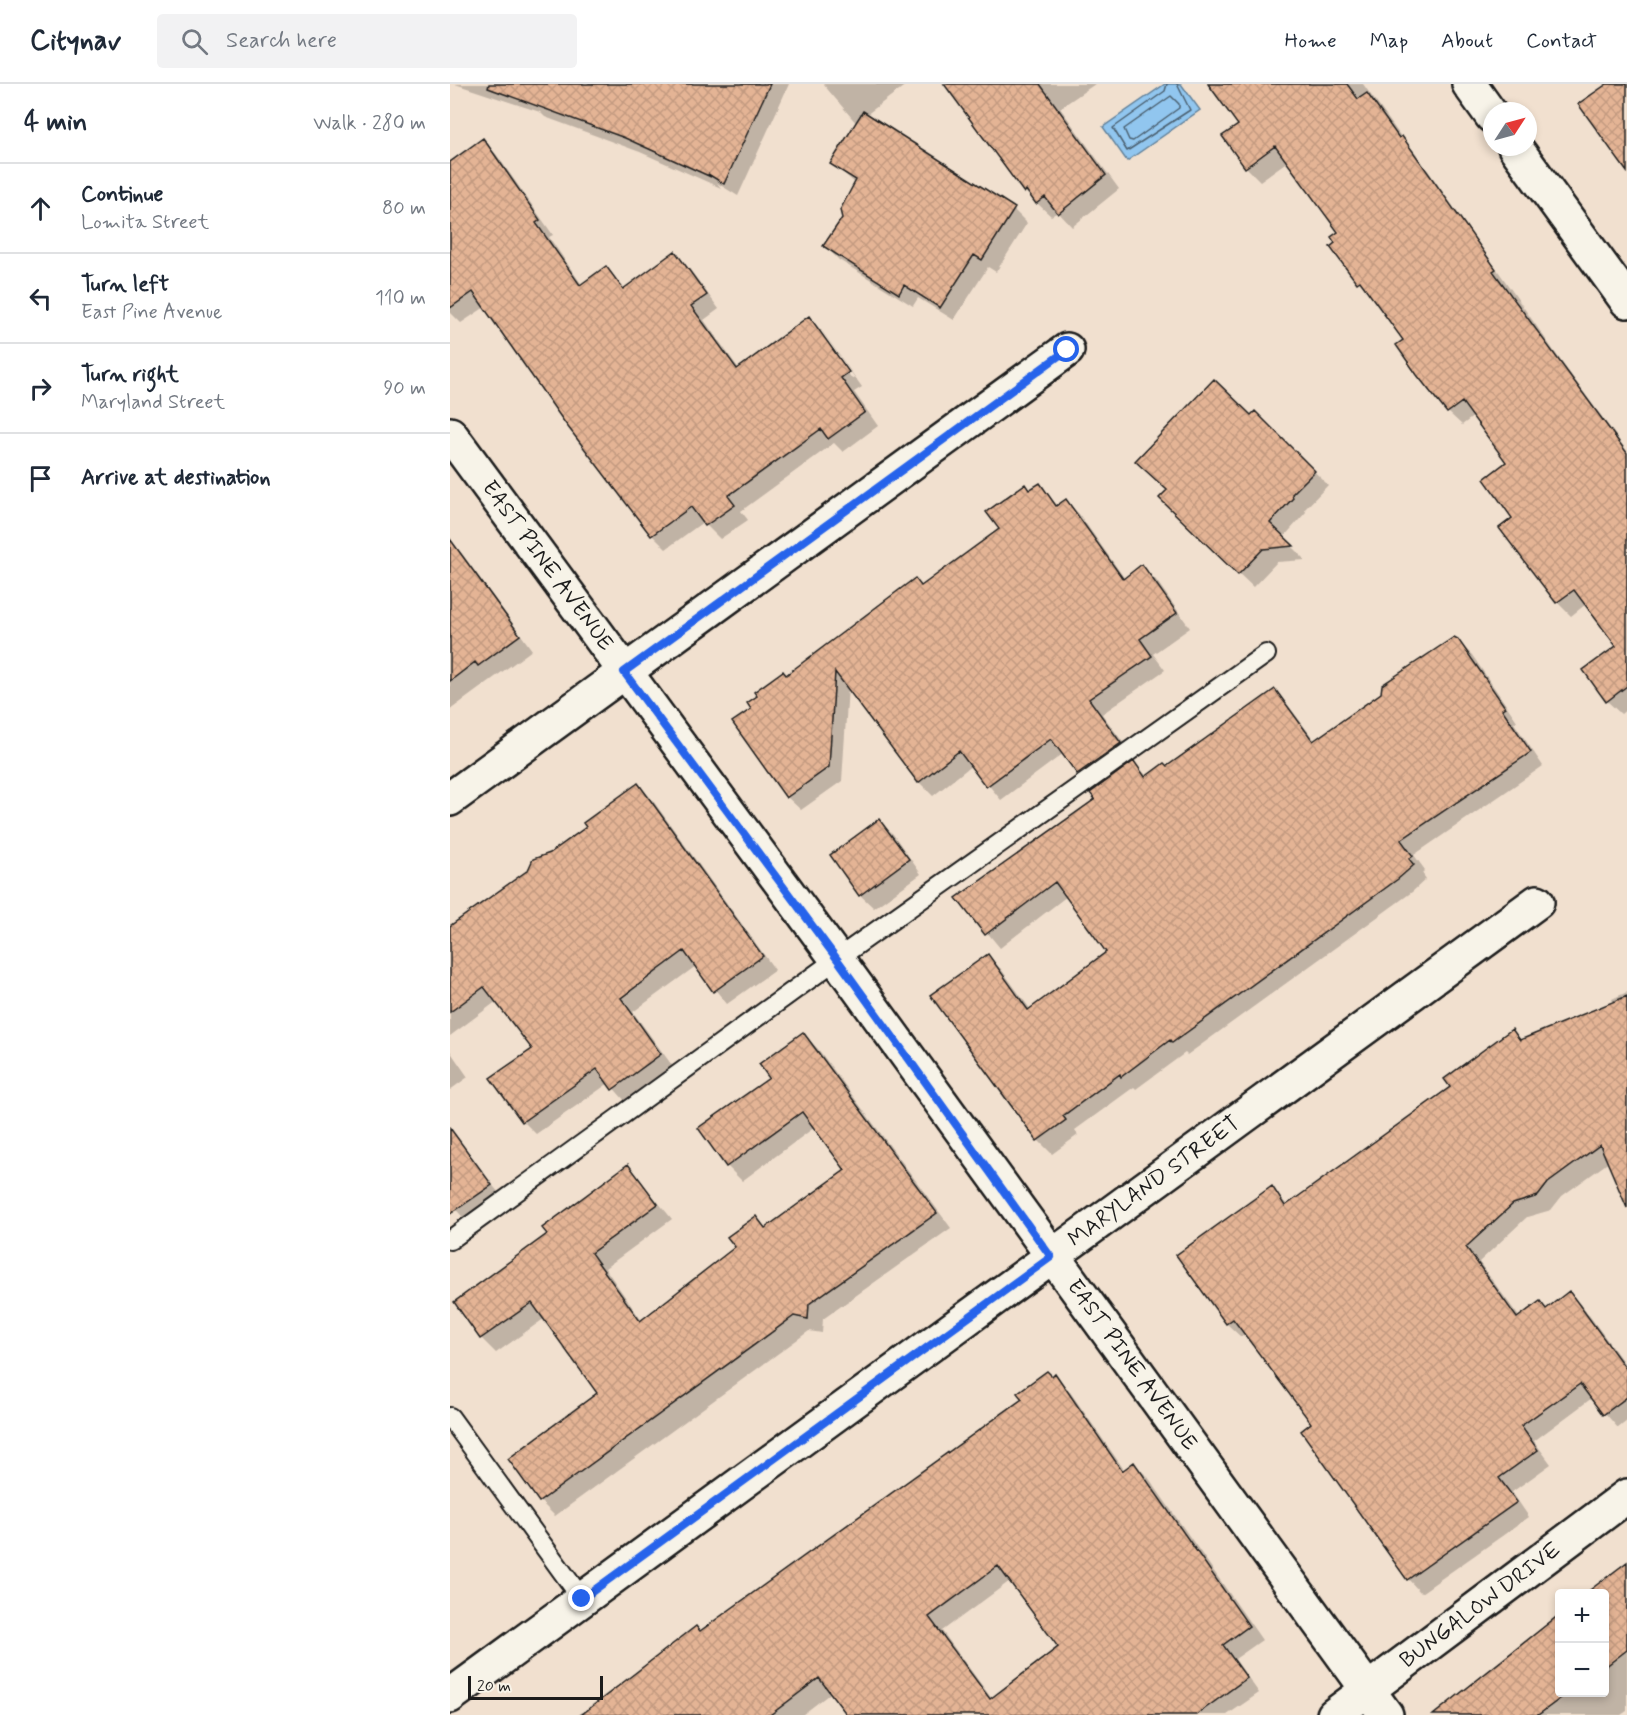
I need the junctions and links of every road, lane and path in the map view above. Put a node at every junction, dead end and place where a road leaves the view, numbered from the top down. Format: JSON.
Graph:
{"nodes":[{"id":1,"x":1469,"y":84,"type":"edge"},
{"id":2,"x":1483,"y":103,"type":"edge"},
{"id":3,"x":1522,"y":156,"type":"edge"},
{"id":4,"x":1627,"y":301,"type":"edge"},
{"id":5,"x":1067,"y":350,"type":"dead end"},
{"id":6,"x":450,"y":434,"type":"edge"},
{"id":7,"x":1266,"y":654,"type":"dead end"},
{"id":8,"x":624,"y":672,"type":"junction"},
{"id":9,"x":450,"y":798,"type":"edge"},
{"id":10,"x":1537,"y":902,"type":"dead end"},
{"id":11,"x":837,"y":959,"type":"junction"},
{"id":12,"x":450,"y":1240,"type":"edge"},
{"id":13,"x":1051,"y":1257,"type":"junction"},
{"id":14,"x":450,"y":1417,"type":"edge"},
{"id":15,"x":1627,"y":1496,"type":"edge"},
{"id":16,"x":582,"y":1599,"type":"junction"},
{"id":17,"x":450,"y":1696,"type":"edge"},
{"id":18,"x":1377,"y":1702,"type":"edge"},
{"id":19,"x":1334,"y":1715,"type":"edge"}],
"edges":[{"from":1,"to":2,"type":"street"},
{"from":3,"to":4,"type":"street"},
{"from":5,"to":8,"type":"street"},
{"from":6,"to":8,"type":"street","name":"EAST PINE AVENUE"},
{"from":7,"to":11,"type":"lane"},
{"from":8,"to":9,"type":"street"},
{"from":8,"to":11,"type":"street","name":"EAST PINE AVENUE"},
{"from":10,"to":13,"type":"street","name":"MARYLAND STREET"},
{"from":11,"to":12,"type":"lane"},
{"from":11,"to":13,"type":"street","name":"EAST PINE AVENUE"},
{"from":13,"to":16,"type":"street","name":"MARYLAND STREET"},
{"from":13,"to":18,"type":"street","name":"EAST PINE AVENUE"},
{"from":14,"to":16,"type":"lane"},
{"from":15,"to":18,"type":"street","name":"BUNGALOW DRIVE"},
{"from":16,"to":17,"type":"street","name":"MARYLAND STREET"},
{"from":18,"to":19,"type":"street","name":"BUNGALOW DRIVE"}]}
